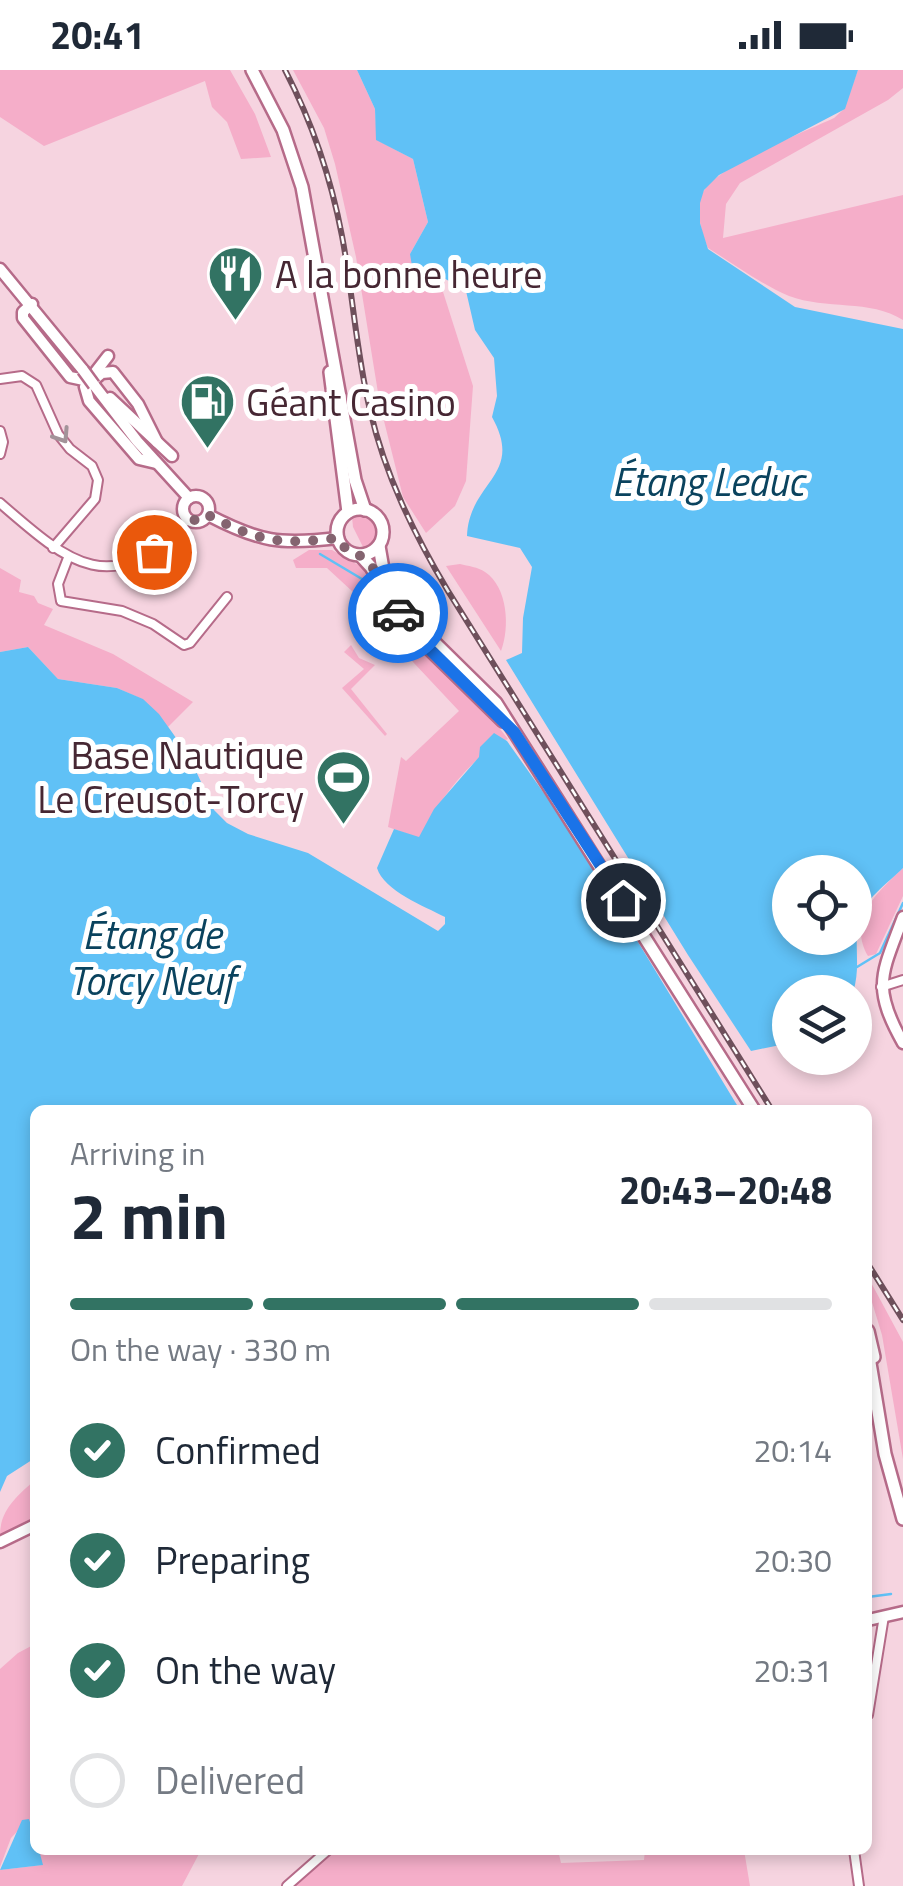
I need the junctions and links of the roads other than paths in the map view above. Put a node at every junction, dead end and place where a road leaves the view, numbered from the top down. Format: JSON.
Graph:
{"nodes":[{"id":1,"x":252,"y":70,"type":"edge"},
{"id":2,"x":0,"y":269,"type":"edge"},
{"id":3,"x":323,"y":298,"type":"junction"},
{"id":4,"x":32,"y":304,"type":"junction"},
{"id":5,"x":108,"y":356,"type":"dead end"},
{"id":6,"x":0,"y":380,"type":"edge"},
{"id":7,"x":94,"y":385,"type":"junction"},
{"id":8,"x":0,"y":431,"type":"edge"},
{"id":9,"x":157,"y":442,"type":"junction"},
{"id":10,"x":0,"y":454,"type":"edge"},
{"id":11,"x":172,"y":456,"type":"dead end"},
{"id":12,"x":156,"y":463,"type":"junction"},
{"id":13,"x":189,"y":498,"type":"junction"},
{"id":14,"x":0,"y":504,"type":"edge"},
{"id":15,"x":365,"y":510,"type":"junction"},
{"id":16,"x":348,"y":512,"type":"junction"},
{"id":17,"x":208,"y":515,"type":"junction"},
{"id":18,"x":188,"y":519,"type":"junction"},
{"id":19,"x":338,"y":538,"type":"junction"},
{"id":20,"x":379,"y":546,"type":"junction"},
{"id":21,"x":53,"y":548,"type":"junction"},
{"id":22,"x":360,"y":555,"type":"junction"},
{"id":23,"x":68,"y":558,"type":"junction"},
{"id":24,"x":228,"y":597,"type":"dead end"},
{"id":25,"x":514,"y":732,"type":"junction"},
{"id":26,"x":903,"y":916,"type":"edge"},
{"id":27,"x":903,"y":980,"type":"edge"},
{"id":28,"x":881,"y":987,"type":"junction"},
{"id":29,"x":903,"y":1043,"type":"edge"},
{"id":30,"x":751,"y":1105,"type":"edge"},
{"id":31,"x":872,"y":1351,"type":"edge"},
{"id":32,"x":872,"y":1375,"type":"edge"},
{"id":33,"x":903,"y":1498,"type":"edge"},
{"id":34,"x":903,"y":1519,"type":"edge"},
{"id":35,"x":30,"y":1527,"type":"edge"},
{"id":36,"x":0,"y":1542,"type":"edge"},
{"id":37,"x":894,"y":1614,"type":"edge"},
{"id":38,"x":872,"y":1699,"type":"edge"},
{"id":39,"x":322,"y":1855,"type":"edge"},
{"id":40,"x":855,"y":1855,"type":"edge"},
{"id":41,"x":287,"y":1886,"type":"edge"},
{"id":42,"x":860,"y":1886,"type":"edge"}],
"edges":[{"from":1,"to":3,"type":"main road"},
{"from":2,"to":4,"type":"street"},
{"from":3,"to":15,"type":"main road"},
{"from":3,"to":16,"type":"main road"},
{"from":4,"to":5,"type":"street"},
{"from":4,"to":7,"type":"street","bridge":true},
{"from":6,"to":21,"type":"street","one_way":true},
{"from":7,"to":9,"type":"street"},
{"from":7,"to":12,"type":"street"},
{"from":8,"to":10,"type":"street"},
{"from":9,"to":11,"type":"street"},
{"from":9,"to":12,"type":"street"},
{"from":12,"to":13,"type":"street"},
{"from":13,"to":17,"type":"street"},
{"from":13,"to":18,"type":"street"},
{"from":14,"to":21,"type":"street"},
{"from":15,"to":16,"type":"main road"},
{"from":15,"to":20,"type":"main road"},
{"from":16,"to":19,"type":"main road"},
{"from":17,"to":18,"type":"street"},
{"from":17,"to":19,"type":"street"},
{"from":18,"to":23,"type":"street"},
{"from":19,"to":22,"type":"main road"},
{"from":20,"to":22,"type":"main road"},
{"from":20,"to":25,"type":"main road"},
{"from":21,"to":23,"type":"street"},
{"from":22,"to":25,"type":"main road"},
{"from":23,"to":24,"type":"street"},
{"from":25,"to":30,"type":"main road"},
{"from":26,"to":28,"type":"street"},
{"from":27,"to":28,"type":"street"},
{"from":28,"to":29,"type":"street"},
{"from":31,"to":33,"type":"main road"},
{"from":32,"to":34,"type":"main road"},
{"from":35,"to":36,"type":"street"},
{"from":37,"to":38,"type":"street"},
{"from":39,"to":41,"type":"street"},
{"from":40,"to":42,"type":"street"}]}
